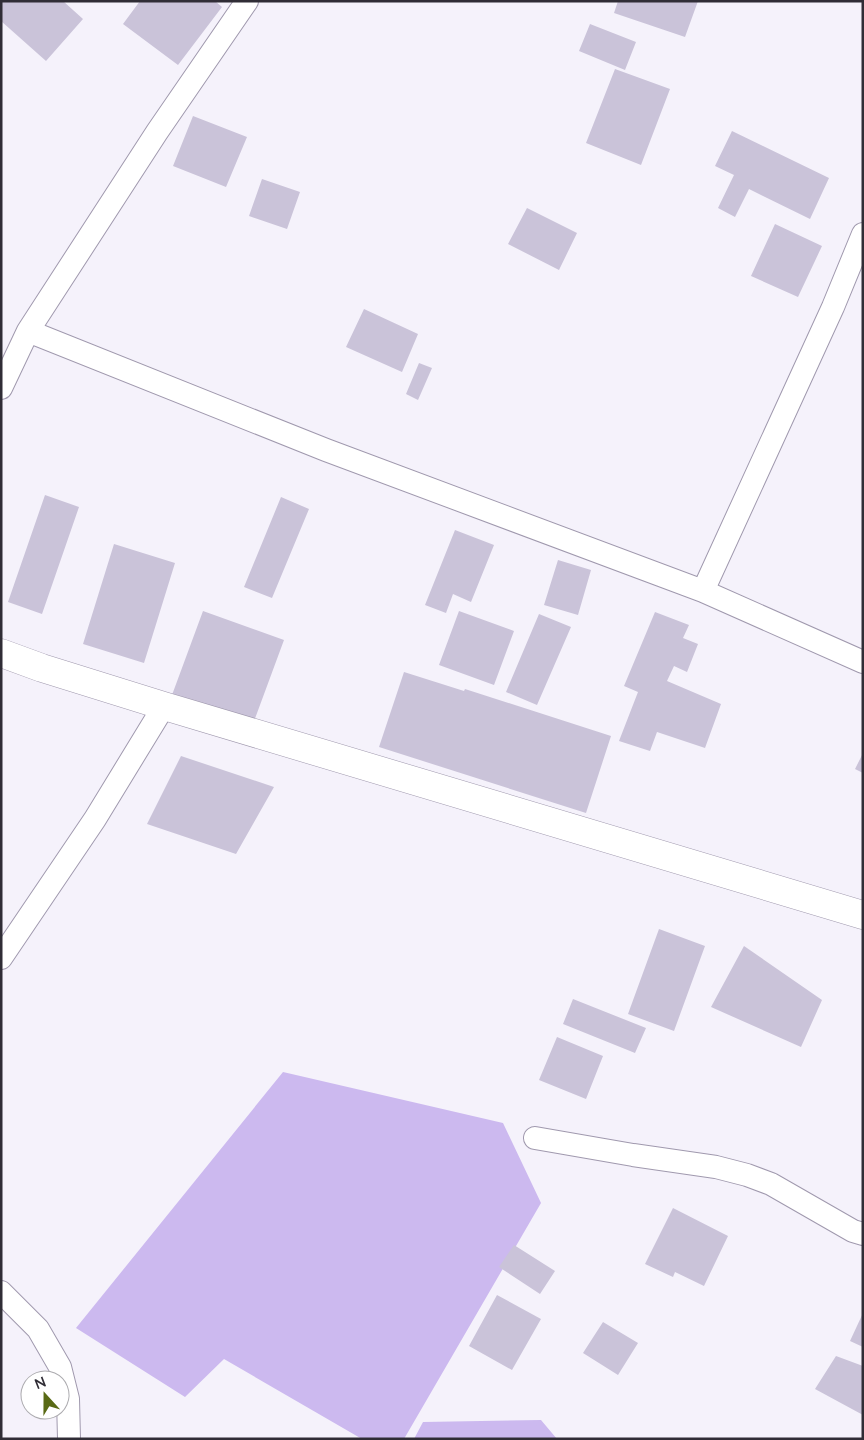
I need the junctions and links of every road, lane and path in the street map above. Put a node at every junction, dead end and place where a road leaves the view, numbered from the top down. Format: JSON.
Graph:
{"nodes":[{"id":1,"x":247,"y":1,"type":"edge"},
{"id":2,"x":863,"y":234,"type":"edge"},
{"id":3,"x":28,"y":331,"type":"junction"},
{"id":4,"x":1,"y":388,"type":"edge"},
{"id":5,"x":703,"y":592,"type":"junction"},
{"id":6,"x":1,"y":653,"type":"edge"},
{"id":7,"x":863,"y":662,"type":"edge"},
{"id":8,"x":164,"y":706,"type":"junction"},
{"id":9,"x":863,"y":915,"type":"edge"},
{"id":10,"x":1,"y":958,"type":"edge"},
{"id":11,"x":536,"y":1138,"type":"dead end"},
{"id":12,"x":863,"y":1234,"type":"edge"},
{"id":13,"x":1,"y":1292,"type":"edge"},
{"id":14,"x":69,"y":1439,"type":"edge"}],
"edges":[{"from":1,"to":3,"type":"street"},
{"from":2,"to":5,"type":"street"},
{"from":3,"to":4,"type":"street"},
{"from":3,"to":5,"type":"street"},
{"from":5,"to":7,"type":"street"},
{"from":6,"to":8,"type":"main road"},
{"from":8,"to":9,"type":"main road"},
{"from":8,"to":10,"type":"street"},
{"from":11,"to":12,"type":"street"},
{"from":13,"to":14,"type":"street"}]}
